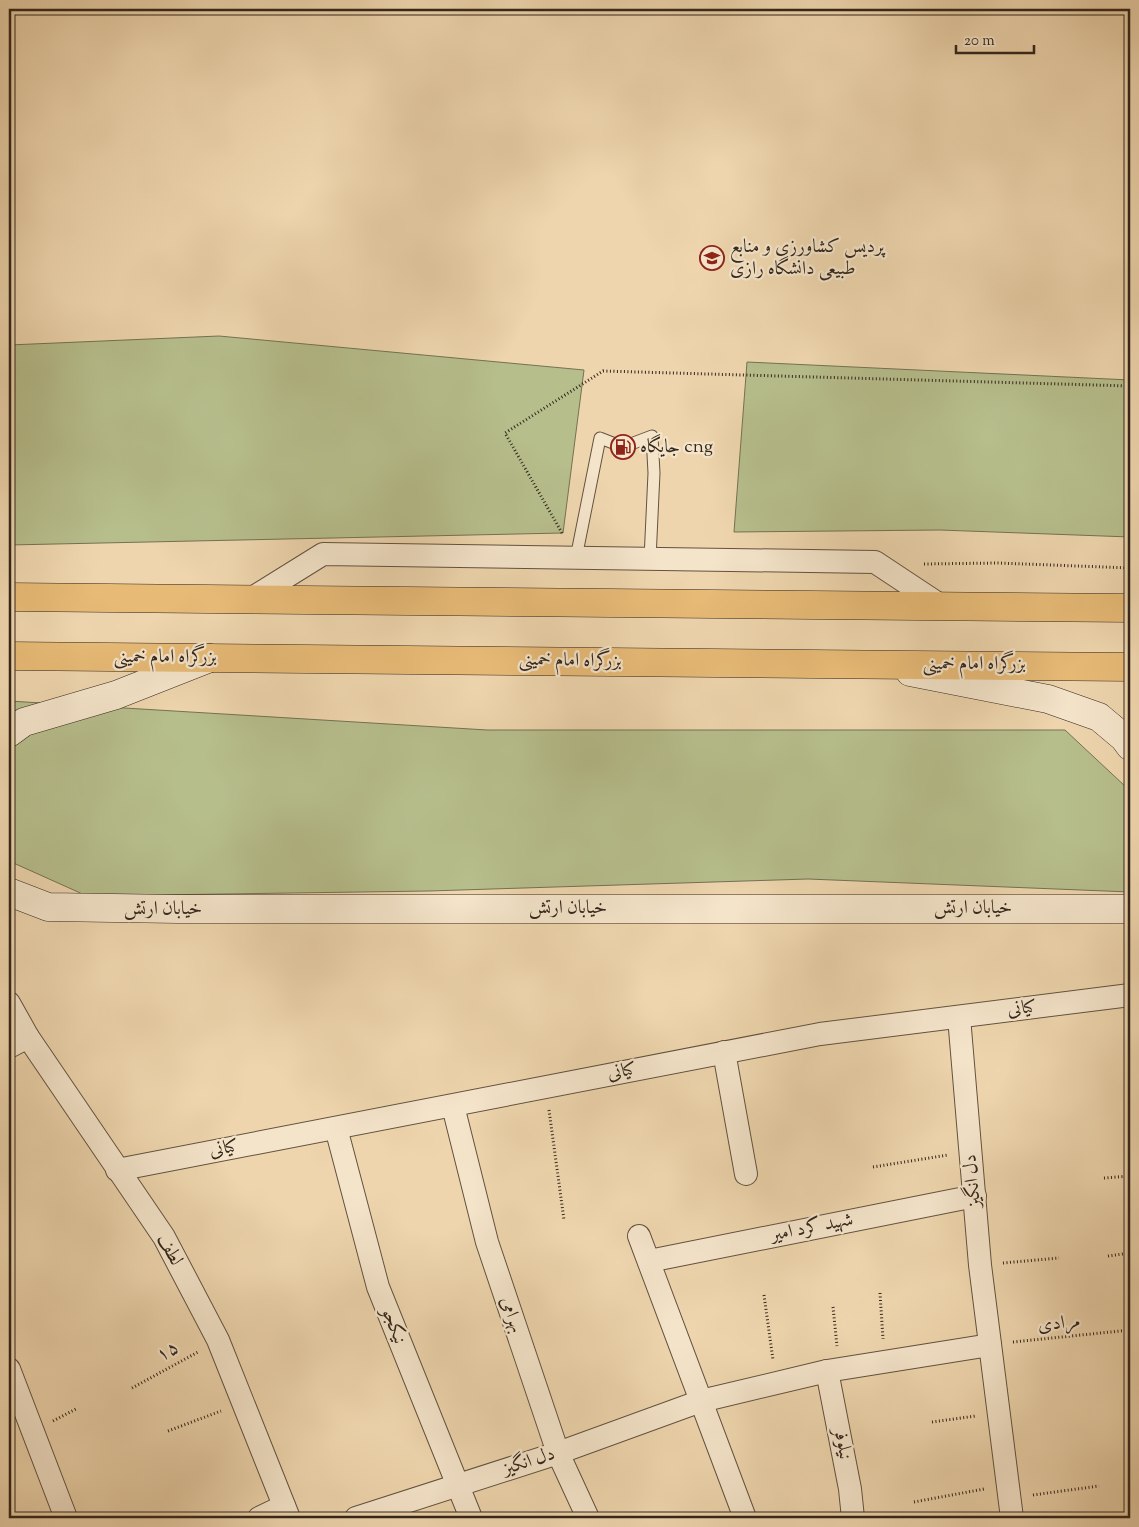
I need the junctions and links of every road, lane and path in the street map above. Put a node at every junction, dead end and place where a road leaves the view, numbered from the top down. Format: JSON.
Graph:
{"nodes":[{"id":1,"x":1130,"y":386,"type":"edge"},
{"id":2,"x":576,"y":558,"type":"junction"},
{"id":3,"x":650,"y":559,"type":"junction"},
{"id":4,"x":920,"y":564,"type":"dead end"},
{"id":5,"x":1130,"y":568,"type":"edge"},
{"id":6,"x":9,"y":597,"type":"edge"},
{"id":7,"x":249,"y":600,"type":"junction"},
{"id":8,"x":940,"y":605,"type":"junction"},
{"id":9,"x":1130,"y":608,"type":"edge"},
{"id":10,"x":9,"y":656,"type":"edge"},
{"id":11,"x":212,"y":657,"type":"junction"},
{"id":12,"x":869,"y":664,"type":"junction"},
{"id":13,"x":1130,"y":667,"type":"edge"},
{"id":14,"x":9,"y":733,"type":"edge"},
{"id":15,"x":1130,"y":746,"type":"edge"},
{"id":16,"x":9,"y":892,"type":"edge"},
{"id":17,"x":1130,"y":909,"type":"edge"},
{"id":18,"x":1130,"y":996,"type":"edge"},
{"id":19,"x":9,"y":1003,"type":"edge"},
{"id":20,"x":959,"y":1017,"type":"junction"},
{"id":21,"x":18,"y":1042,"type":"edge"},
{"id":22,"x":724,"y":1052,"type":"junction"},
{"id":23,"x":546,"y":1087,"type":"junction"},
{"id":24,"x":453,"y":1106,"type":"junction"},
{"id":25,"x":336,"y":1128,"type":"junction"},
{"id":26,"x":970,"y":1152,"type":"junction"},
{"id":27,"x":873,"y":1167,"type":"dead end"},
{"id":28,"x":117,"y":1170,"type":"junction"},
{"id":29,"x":746,"y":1174,"type":"dead end"},
{"id":30,"x":1130,"y":1176,"type":"edge"},
{"id":31,"x":1104,"y":1178,"type":"dead end"},
{"id":32,"x":974,"y":1196,"type":"junction"},
{"id":33,"x":564,"y":1220,"type":"dead end"},
{"id":34,"x":639,"y":1236,"type":"dead end"},
{"id":35,"x":1130,"y":1253,"type":"edge"},
{"id":36,"x":1108,"y":1256,"type":"dead end"},
{"id":37,"x":1059,"y":1258,"type":"dead end"},
{"id":38,"x":649,"y":1261,"type":"junction"},
{"id":39,"x":980,"y":1265,"type":"junction"},
{"id":40,"x":880,"y":1292,"type":"dead end"},
{"id":41,"x":764,"y":1295,"type":"dead end"},
{"id":42,"x":833,"y":1307,"type":"dead end"},
{"id":43,"x":1130,"y":1330,"type":"edge"},
{"id":44,"x":218,"y":1340,"type":"junction"},
{"id":45,"x":990,"y":1345,"type":"junction"},
{"id":46,"x":885,"y":1362,"type":"junction"},
{"id":47,"x":9,"y":1369,"type":"edge"},
{"id":48,"x":833,"y":1370,"type":"junction"},
{"id":49,"x":776,"y":1383,"type":"junction"},
{"id":50,"x":132,"y":1388,"type":"dead end"},
{"id":51,"x":702,"y":1401,"type":"junction"},
{"id":52,"x":243,"y":1403,"type":"junction"},
{"id":53,"x":999,"y":1413,"type":"junction"},
{"id":54,"x":932,"y":1422,"type":"dead end"},
{"id":55,"x":168,"y":1431,"type":"dead end"},
{"id":56,"x":558,"y":1453,"type":"junction"},
{"id":57,"x":458,"y":1485,"type":"junction"},
{"id":58,"x":1099,"y":1486,"type":"dead end"},
{"id":59,"x":1010,"y":1500,"type":"edge"},
{"id":60,"x":914,"y":1502,"type":"dead end"},
{"id":61,"x":287,"y":1512,"type":"edge"},
{"id":62,"x":66,"y":1518,"type":"edge"},
{"id":63,"x":259,"y":1518,"type":"edge"},
{"id":64,"x":356,"y":1518,"type":"edge"},
{"id":65,"x":471,"y":1518,"type":"edge"},
{"id":66,"x":588,"y":1518,"type":"edge"},
{"id":67,"x":745,"y":1518,"type":"edge"},
{"id":68,"x":852,"y":1518,"type":"edge"}],
"edges":[{"from":1,"to":2,"type":"path"},
{"from":2,"to":3,"type":"street"},
{"from":2,"to":3,"type":"lane"},
{"from":2,"to":7,"type":"street"},
{"from":3,"to":8,"type":"street"},
{"from":4,"to":5,"type":"path"},
{"from":6,"to":7,"type":"highway"},
{"from":7,"to":8,"type":"highway"},
{"from":8,"to":9,"type":"highway"},
{"from":10,"to":11,"type":"highway","name":"بزرگراه امام خمینی"},
{"from":11,"to":12,"type":"highway","name":"بزرگراه امام خمینی"},
{"from":11,"to":14,"type":"street"},
{"from":12,"to":13,"type":"highway","name":"بزرگراه امام خمینی"},
{"from":12,"to":15,"type":"street"},
{"from":16,"to":17,"type":"street","name":"خیابان ارتش"},
{"from":18,"to":20,"type":"street","name":"کیانی"},
{"from":19,"to":21,"type":"street","name":"لطف"},
{"from":20,"to":22,"type":"street","name":"کیانی"},
{"from":20,"to":26,"type":"street","name":"دل انگیز"},
{"from":21,"to":28,"type":"street","name":"لطف"},
{"from":22,"to":23,"type":"street","name":"کیانی"},
{"from":22,"to":29,"type":"street"},
{"from":23,"to":24,"type":"street","name":"کیانی"},
{"from":23,"to":33,"type":"path"},
{"from":24,"to":25,"type":"street","name":"کیانی"},
{"from":24,"to":56,"type":"street","name":"بهرامی"},
{"from":25,"to":28,"type":"street","name":"کیانی"},
{"from":25,"to":57,"type":"street","name":"نیکجو"},
{"from":26,"to":27,"type":"path"},
{"from":26,"to":32,"type":"street","name":"دل انگیز"},
{"from":28,"to":44,"type":"street","name":"لطف"},
{"from":30,"to":31,"type":"path"},
{"from":32,"to":38,"type":"street","name":"شهید کرد امیر"},
{"from":32,"to":39,"type":"street","name":"دل انگیز"},
{"from":34,"to":38,"type":"street"},
{"from":35,"to":36,"type":"path"},
{"from":37,"to":39,"type":"path"},
{"from":38,"to":51,"type":"street"},
{"from":39,"to":45,"type":"street","name":"دل انگیز"},
{"from":40,"to":46,"type":"path"},
{"from":41,"to":49,"type":"path"},
{"from":42,"to":48,"type":"path"},
{"from":43,"to":45,"type":"path","name":"مرادی"},
{"from":44,"to":50,"type":"path","name":"۱۵"},
{"from":44,"to":52,"type":"street","name":"لطف"},
{"from":45,"to":46,"type":"street","name":"دل انگیز"},
{"from":45,"to":53,"type":"street","name":"دل انگیز"},
{"from":46,"to":48,"type":"street","name":"دل انگیز"},
{"from":47,"to":62,"type":"street"},
{"from":48,"to":49,"type":"street","name":"دل انگیز"},
{"from":48,"to":68,"type":"street","name":"نیلوفر"},
{"from":49,"to":51,"type":"street","name":"دل انگیز"},
{"from":51,"to":56,"type":"street","name":"دل انگیز"},
{"from":51,"to":67,"type":"street"},
{"from":52,"to":55,"type":"path"},
{"from":52,"to":61,"type":"street","name":"لطف"},
{"from":53,"to":54,"type":"path"},
{"from":53,"to":59,"type":"street","name":"دل انگیز"},
{"from":56,"to":57,"type":"street","name":"دل انگیز"},
{"from":56,"to":66,"type":"street","name":"بهرامی"},
{"from":57,"to":64,"type":"street","name":"دل انگیز"},
{"from":57,"to":65,"type":"street","name":"نیکجو"},
{"from":58,"to":59,"type":"path"},
{"from":59,"to":60,"type":"path"},
{"from":61,"to":63,"type":"street"}]}
